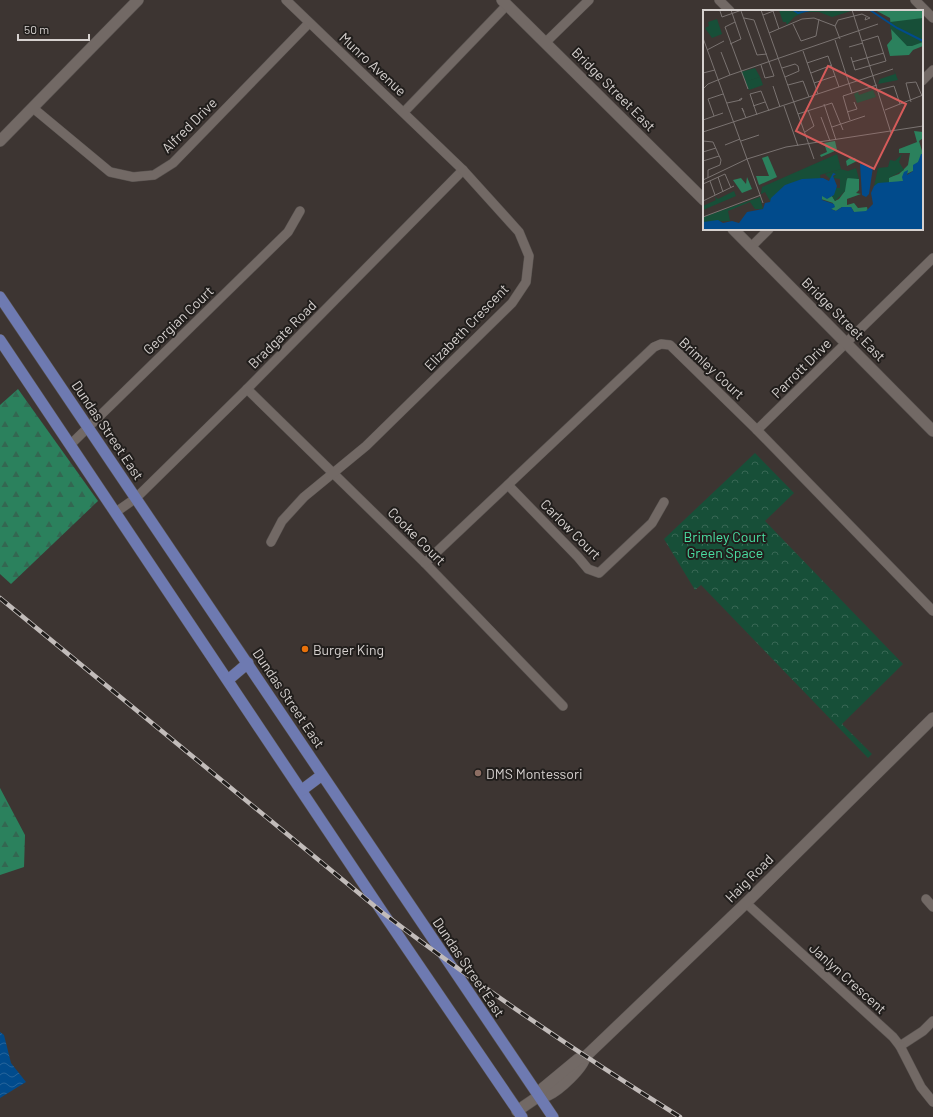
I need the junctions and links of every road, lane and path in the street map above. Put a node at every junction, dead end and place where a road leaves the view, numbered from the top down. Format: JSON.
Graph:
{"nodes":[{"id":1,"x":138,"y":0,"type":"edge"},
{"id":2,"x":286,"y":0,"type":"edge"},
{"id":3,"x":589,"y":0,"type":"edge"},
{"id":4,"x":719,"y":0,"type":"edge"},
{"id":5,"x":915,"y":0,"type":"edge"},
{"id":6,"x":505,"y":3,"type":"edge"},
{"id":7,"x":729,"y":10,"type":"edge"},
{"id":8,"x":933,"y":18,"type":"edge"},
{"id":9,"x":309,"y":23,"type":"junction"},
{"id":10,"x":546,"y":42,"type":"junction"},
{"id":11,"x":933,"y":70,"type":"edge"},
{"id":12,"x":923,"y":80,"type":"edge"},
{"id":13,"x":33,"y":108,"type":"junction"},
{"id":14,"x":404,"y":112,"type":"junction"},
{"id":15,"x":0,"y":141,"type":"edge"},
{"id":16,"x":463,"y":170,"type":"junction"},
{"id":17,"x":703,"y":199,"type":"edge"},
{"id":18,"x":300,"y":211,"type":"dead end"},
{"id":19,"x":734,"y":230,"type":"edge"},
{"id":20,"x":768,"y":230,"type":"edge"},
{"id":21,"x":751,"y":247,"type":"junction"},
{"id":22,"x":933,"y":258,"type":"edge"},
{"id":23,"x":0,"y":297,"type":"edge"},
{"id":24,"x":0,"y":340,"type":"edge"},
{"id":25,"x":846,"y":343,"type":"junction"},
{"id":26,"x":247,"y":389,"type":"junction"},
{"id":27,"x":89,"y":427,"type":"junction"},
{"id":28,"x":757,"y":430,"type":"junction"},
{"id":29,"x":933,"y":431,"type":"edge"},
{"id":30,"x":70,"y":445,"type":"junction"},
{"id":31,"x":333,"y":472,"type":"junction"},
{"id":32,"x":508,"y":485,"type":"junction"},
{"id":33,"x":136,"y":498,"type":"junction"},
{"id":34,"x":664,"y":502,"type":"dead end"},
{"id":35,"x":116,"y":512,"type":"junction"},
{"id":36,"x":271,"y":542,"type":"dead end"},
{"id":37,"x":425,"y":563,"type":"junction"},
{"id":38,"x":933,"y":611,"type":"edge"},
{"id":39,"x":248,"y":663,"type":"junction"},
{"id":40,"x":228,"y":680,"type":"junction"},
{"id":41,"x":563,"y":706,"type":"dead end"},
{"id":42,"x":933,"y":719,"type":"edge"},
{"id":43,"x":322,"y":775,"type":"junction"},
{"id":44,"x":302,"y":790,"type":"junction"},
{"id":45,"x":926,"y":899,"type":"dead end"},
{"id":46,"x":746,"y":903,"type":"junction"},
{"id":47,"x":933,"y":907,"type":"edge"},
{"id":48,"x":933,"y":1021,"type":"edge"},
{"id":49,"x":900,"y":1046,"type":"junction"},
{"id":50,"x":539,"y":1096,"type":"junction"},
{"id":51,"x":933,"y":1102,"type":"edge"},
{"id":52,"x":520,"y":1114,"type":"edge"},
{"id":53,"x":553,"y":1117,"type":"edge"}],
"edges":[{"from":1,"to":13,"type":"street"},
{"from":2,"to":9,"type":"street","name":"Munro Avenue"},
{"from":3,"to":10,"type":"street"},
{"from":4,"to":7,"type":"street"},
{"from":5,"to":8,"type":"street"},
{"from":6,"to":10,"type":"street","name":"Bridge Street East"},
{"from":6,"to":14,"type":"street","name":"Munro Avenue"},
{"from":9,"to":13,"type":"street","name":"Alfred Drive"},
{"from":9,"to":14,"type":"street","name":"Munro Avenue"},
{"from":10,"to":17,"type":"street","name":"Bridge Street East"},
{"from":11,"to":12,"type":"street"},
{"from":13,"to":15,"type":"street"},
{"from":14,"to":16,"type":"street","name":"Elizabeth Crescent"},
{"from":16,"to":26,"type":"street","name":"Bradgate Road"},
{"from":16,"to":31,"type":"street","name":"Elizabeth Crescent"},
{"from":18,"to":27,"type":"street","name":"Georgian Court"},
{"from":19,"to":21,"type":"street","name":"Bridge Street East"},
{"from":20,"to":21,"type":"street"},
{"from":21,"to":25,"type":"street","name":"Bridge Street East"},
{"from":22,"to":25,"type":"street","name":"Parrott Drive"},
{"from":23,"to":27,"type":"main road","name":"Dundas Street East"},
{"from":24,"to":30,"type":"main road"},
{"from":25,"to":28,"type":"street","name":"Parrott Drive"},
{"from":25,"to":29,"type":"street","name":"Bridge Street East"},
{"from":26,"to":31,"type":"street","name":"Cooke Court"},
{"from":26,"to":33,"type":"street","name":"Bradgate Road"},
{"from":27,"to":30,"type":"street","name":"Georgian Court"},
{"from":27,"to":33,"type":"main road","name":"Dundas Street East"},
{"from":28,"to":32,"type":"street","name":"Brimley Court"},
{"from":28,"to":38,"type":"street","name":"Brimley Court"},
{"from":30,"to":35,"type":"main road"},
{"from":31,"to":36,"type":"street","name":"Elizabeth Crescent"},
{"from":31,"to":37,"type":"street","name":"Cooke Court"},
{"from":32,"to":34,"type":"street","name":"Carlow Court"},
{"from":32,"to":37,"type":"street","name":"Brimley Court"},
{"from":33,"to":35,"type":"street","name":"Bradgate Road"},
{"from":33,"to":39,"type":"main road","name":"Dundas Street East"},
{"from":35,"to":40,"type":"main road"},
{"from":37,"to":41,"type":"street","name":"Cooke Court"},
{"from":39,"to":40,"type":"main road"},
{"from":39,"to":43,"type":"main road","name":"Dundas Street East"},
{"from":40,"to":44,"type":"main road"},
{"from":42,"to":46,"type":"street","name":"Haig Road"},
{"from":43,"to":44,"type":"main road"},
{"from":43,"to":50,"type":"main road","name":"Dundas Street East"},
{"from":44,"to":52,"type":"main road"},
{"from":45,"to":47,"type":"street"},
{"from":46,"to":49,"type":"street","name":"Janlyn Crescent"},
{"from":46,"to":50,"type":"street","name":"Haig Road"},
{"from":48,"to":49,"type":"street"},
{"from":49,"to":51,"type":"street","name":"Janlyn Crescent"},
{"from":50,"to":52,"type":"street","name":"Haig Road"},
{"from":50,"to":53,"type":"main road","name":"Dundas Street East"}]}
